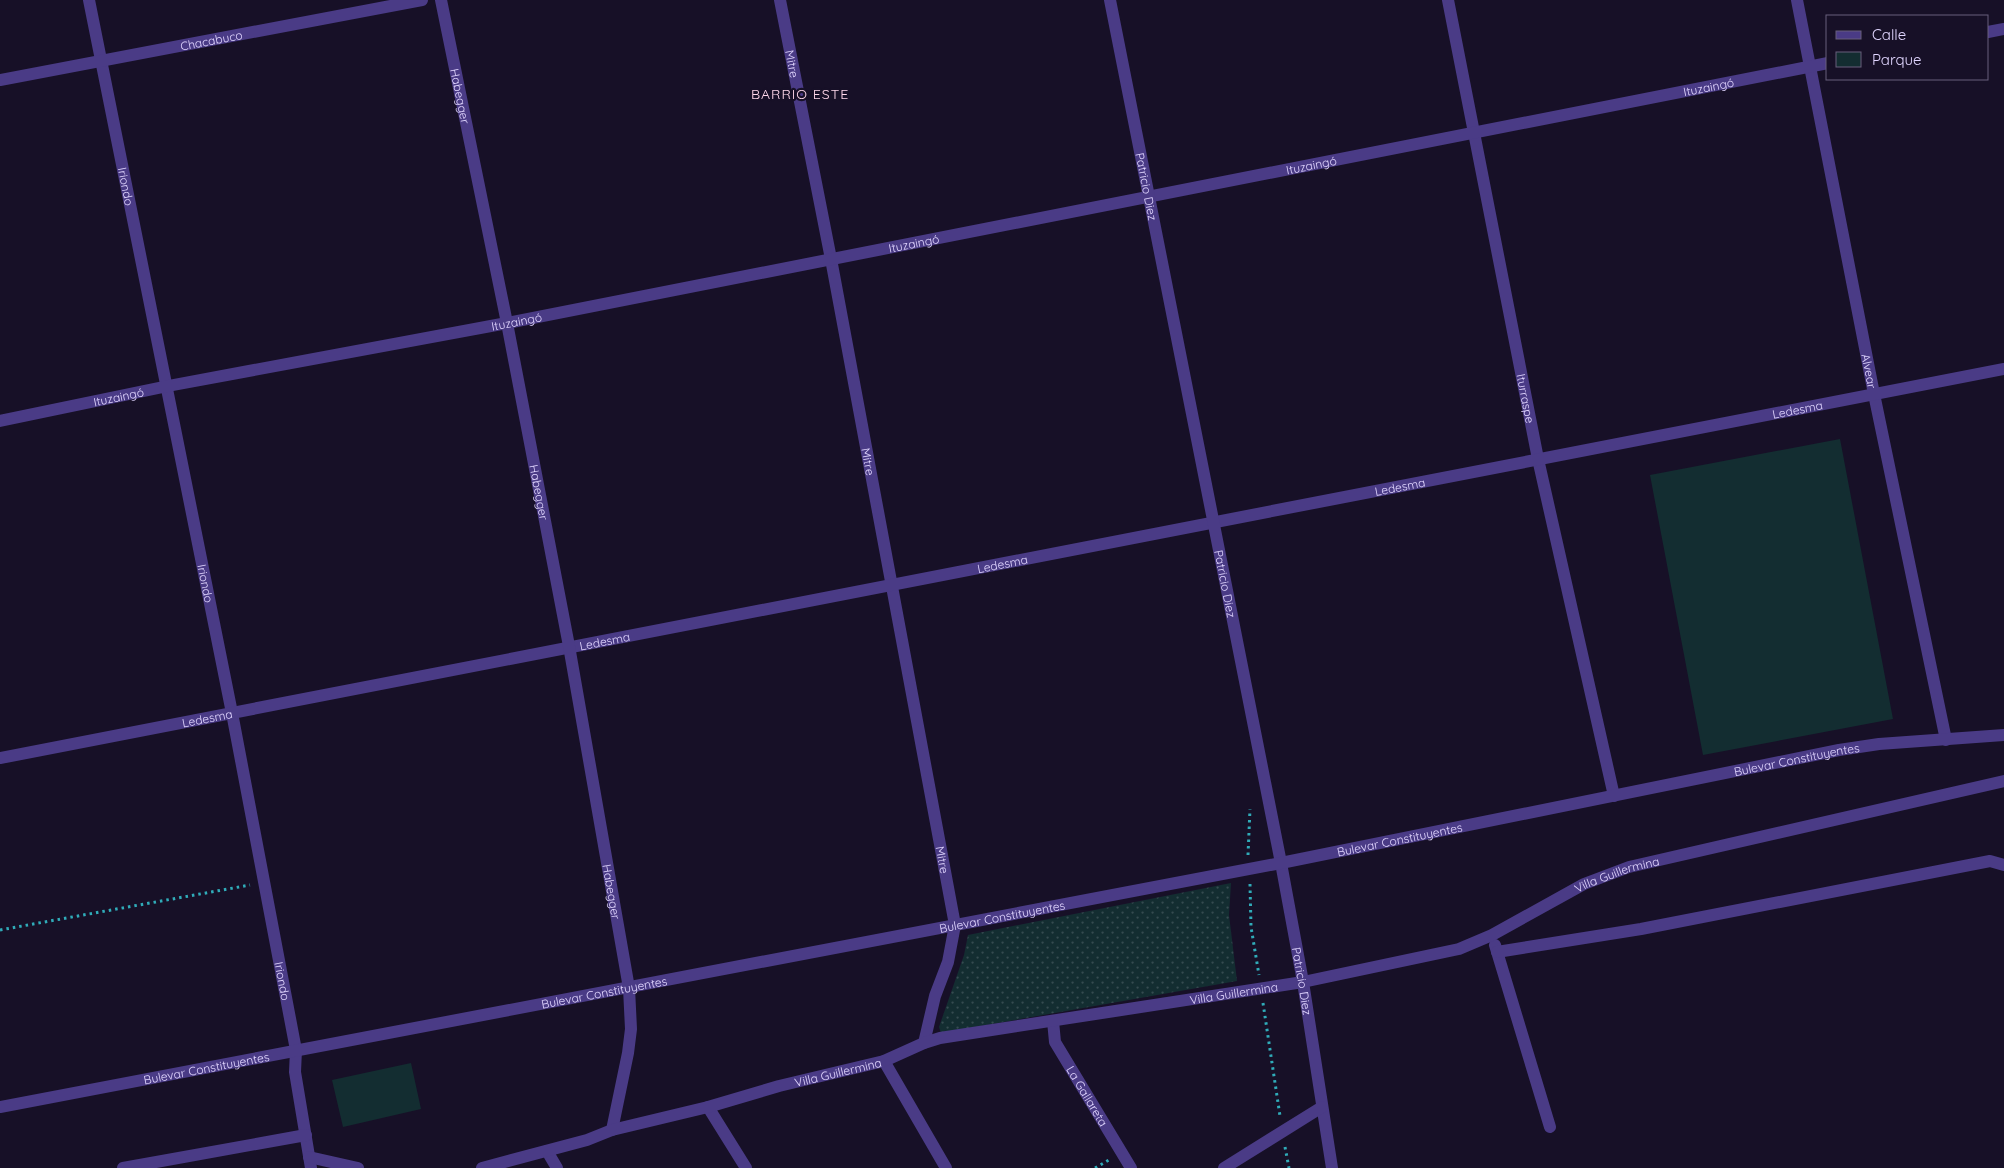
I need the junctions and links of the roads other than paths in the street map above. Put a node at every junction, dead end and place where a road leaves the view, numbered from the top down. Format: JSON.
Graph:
{"nodes":[{"id":1,"x":89,"y":0,"type":"edge"},
{"id":2,"x":422,"y":0,"type":"edge"},
{"id":3,"x":441,"y":0,"type":"edge"},
{"id":4,"x":780,"y":0,"type":"edge"},
{"id":5,"x":1110,"y":0,"type":"edge"},
{"id":6,"x":1448,"y":0,"type":"edge"},
{"id":7,"x":1797,"y":0,"type":"edge"},
{"id":8,"x":2004,"y":29,"type":"edge"},
{"id":9,"x":1989,"y":32,"type":"edge"},
{"id":10,"x":101,"y":60,"type":"junction"},
{"id":11,"x":1826,"y":63,"type":"edge"},
{"id":12,"x":1811,"y":67,"type":"junction"},
{"id":13,"x":0,"y":80,"type":"edge"},
{"id":14,"x":1475,"y":133,"type":"junction"},
{"id":15,"x":1149,"y":196,"type":"junction"},
{"id":16,"x":830,"y":259,"type":"junction"},
{"id":17,"x":507,"y":323,"type":"junction"},
{"id":18,"x":2004,"y":368,"type":"edge"},
{"id":19,"x":168,"y":386,"type":"junction"},
{"id":20,"x":1874,"y":394,"type":"junction"},
{"id":21,"x":0,"y":421,"type":"edge"},
{"id":22,"x":1538,"y":459,"type":"junction"},
{"id":23,"x":1212,"y":522,"type":"junction"},
{"id":24,"x":892,"y":584,"type":"junction"},
{"id":25,"x":569,"y":646,"type":"junction"},
{"id":26,"x":232,"y":713,"type":"junction"},
{"id":27,"x":2004,"y":734,"type":"edge"},
{"id":28,"x":1946,"y":740,"type":"junction"},
{"id":29,"x":0,"y":758,"type":"edge"},
{"id":30,"x":2004,"y":781,"type":"edge"},
{"id":31,"x":1614,"y":796,"type":"junction"},
{"id":32,"x":1281,"y":863,"type":"junction"},
{"id":33,"x":2004,"y":865,"type":"edge"},
{"id":34,"x":955,"y":924,"type":"junction"},
{"id":35,"x":1492,"y":935,"type":"junction"},
{"id":36,"x":1497,"y":952,"type":"junction"},
{"id":37,"x":1303,"y":982,"type":"junction"},
{"id":38,"x":629,"y":988,"type":"junction"},
{"id":39,"x":1053,"y":1021,"type":"junction"},
{"id":40,"x":924,"y":1043,"type":"junction"},
{"id":41,"x":296,"y":1050,"type":"junction"},
{"id":42,"x":884,"y":1061,"type":"junction"},
{"id":43,"x":0,"y":1107,"type":"edge"},
{"id":44,"x":708,"y":1107,"type":"junction"},
{"id":45,"x":1322,"y":1108,"type":"junction"},
{"id":46,"x":1550,"y":1127,"type":"dead end"},
{"id":47,"x":612,"y":1130,"type":"junction"},
{"id":48,"x":306,"y":1134,"type":"junction"},
{"id":49,"x":547,"y":1151,"type":"junction"},
{"id":50,"x":310,"y":1163,"type":"edge"},
{"id":51,"x":123,"y":1168,"type":"edge"},
{"id":52,"x":358,"y":1168,"type":"edge"},
{"id":53,"x":482,"y":1168,"type":"edge"},
{"id":54,"x":557,"y":1168,"type":"edge"},
{"id":55,"x":746,"y":1168,"type":"edge"},
{"id":56,"x":946,"y":1168,"type":"edge"},
{"id":57,"x":1132,"y":1168,"type":"edge"},
{"id":58,"x":1224,"y":1168,"type":"edge"},
{"id":59,"x":1332,"y":1168,"type":"edge"}],
"edges":[{"from":1,"to":10,"type":"street","name":"Iriondo"},
{"from":2,"to":10,"type":"street","name":"Chacabuco"},
{"from":3,"to":17,"type":"street","name":"Habegger"},
{"from":4,"to":16,"type":"street","name":"Mitre"},
{"from":5,"to":15,"type":"street","name":"Patricio Diez"},
{"from":6,"to":14,"type":"street","name":"Iturraspe"},
{"from":7,"to":12,"type":"street","name":"Alvear"},
{"from":8,"to":9,"type":"street"},
{"from":10,"to":13,"type":"street","name":"Chacabuco"},
{"from":10,"to":19,"type":"street","name":"Iriondo"},
{"from":11,"to":12,"type":"street","name":"Ituzaingó"},
{"from":12,"to":14,"type":"street","name":"Ituzaingó"},
{"from":12,"to":20,"type":"street","name":"Alvear"},
{"from":14,"to":15,"type":"street","name":"Ituzaingó"},
{"from":14,"to":22,"type":"street","name":"Iturraspe"},
{"from":15,"to":16,"type":"street","name":"Ituzaingó"},
{"from":15,"to":23,"type":"street","name":"Patricio Diez"},
{"from":16,"to":17,"type":"street","name":"Ituzaingó"},
{"from":16,"to":24,"type":"street","name":"Mitre"},
{"from":17,"to":19,"type":"street","name":"Ituzaingó"},
{"from":17,"to":25,"type":"street","name":"Habegger"},
{"from":18,"to":20,"type":"street","name":"Ledesma"},
{"from":19,"to":21,"type":"street","name":"Ituzaingó"},
{"from":19,"to":26,"type":"street","name":"Iriondo"},
{"from":20,"to":22,"type":"street","name":"Ledesma"},
{"from":20,"to":28,"type":"street","name":"Alvear"},
{"from":22,"to":23,"type":"street","name":"Ledesma"},
{"from":22,"to":31,"type":"street","name":"Iturraspe"},
{"from":23,"to":24,"type":"street","name":"Ledesma"},
{"from":23,"to":32,"type":"street","name":"Patricio Diez"},
{"from":24,"to":25,"type":"street","name":"Ledesma"},
{"from":24,"to":34,"type":"street","name":"Mitre"},
{"from":25,"to":26,"type":"street","name":"Ledesma"},
{"from":25,"to":38,"type":"street","name":"Habegger"},
{"from":26,"to":29,"type":"street","name":"Ledesma"},
{"from":26,"to":41,"type":"street","name":"Iriondo"},
{"from":27,"to":28,"type":"street","name":"Bulevar Constituyentes"},
{"from":28,"to":31,"type":"street","name":"Bulevar Constituyentes"},
{"from":30,"to":35,"type":"street","name":"Villa Guillermina"},
{"from":31,"to":32,"type":"street","name":"Bulevar Constituyentes"},
{"from":32,"to":34,"type":"street","name":"Bulevar Constituyentes"},
{"from":32,"to":37,"type":"street","name":"Patricio Diez"},
{"from":33,"to":36,"type":"street"},
{"from":34,"to":38,"type":"street","name":"Bulevar Constituyentes"},
{"from":34,"to":40,"type":"street"},
{"from":35,"to":36,"type":"street"},
{"from":35,"to":37,"type":"street","name":"Villa Guillermina"},
{"from":36,"to":46,"type":"street"},
{"from":37,"to":39,"type":"street","name":"Villa Guillermina"},
{"from":37,"to":45,"type":"street","name":"Patricio Diez"},
{"from":38,"to":41,"type":"street","name":"Bulevar Constituyentes"},
{"from":38,"to":47,"type":"street","name":"Habegger"},
{"from":39,"to":40,"type":"street","name":"Villa Guillermina"},
{"from":39,"to":57,"type":"street","name":"La Gallareta"},
{"from":40,"to":42,"type":"street","name":"Villa Guillermina"},
{"from":41,"to":43,"type":"street","name":"Bulevar Constituyentes"},
{"from":41,"to":48,"type":"street","name":"Iriondo"},
{"from":42,"to":44,"type":"street","name":"Villa Guillermina"},
{"from":42,"to":56,"type":"street"},
{"from":44,"to":47,"type":"street","name":"Villa Guillermina"},
{"from":44,"to":55,"type":"street"},
{"from":45,"to":58,"type":"street"},
{"from":45,"to":59,"type":"street","name":"Patricio Diez"},
{"from":47,"to":49,"type":"street","name":"Villa Guillermina"},
{"from":48,"to":50,"type":"street","name":"Iriondo"},
{"from":48,"to":51,"type":"street"},
{"from":49,"to":53,"type":"street","name":"Villa Guillermina"},
{"from":49,"to":54,"type":"street"},
{"from":50,"to":52,"type":"street"}]}
